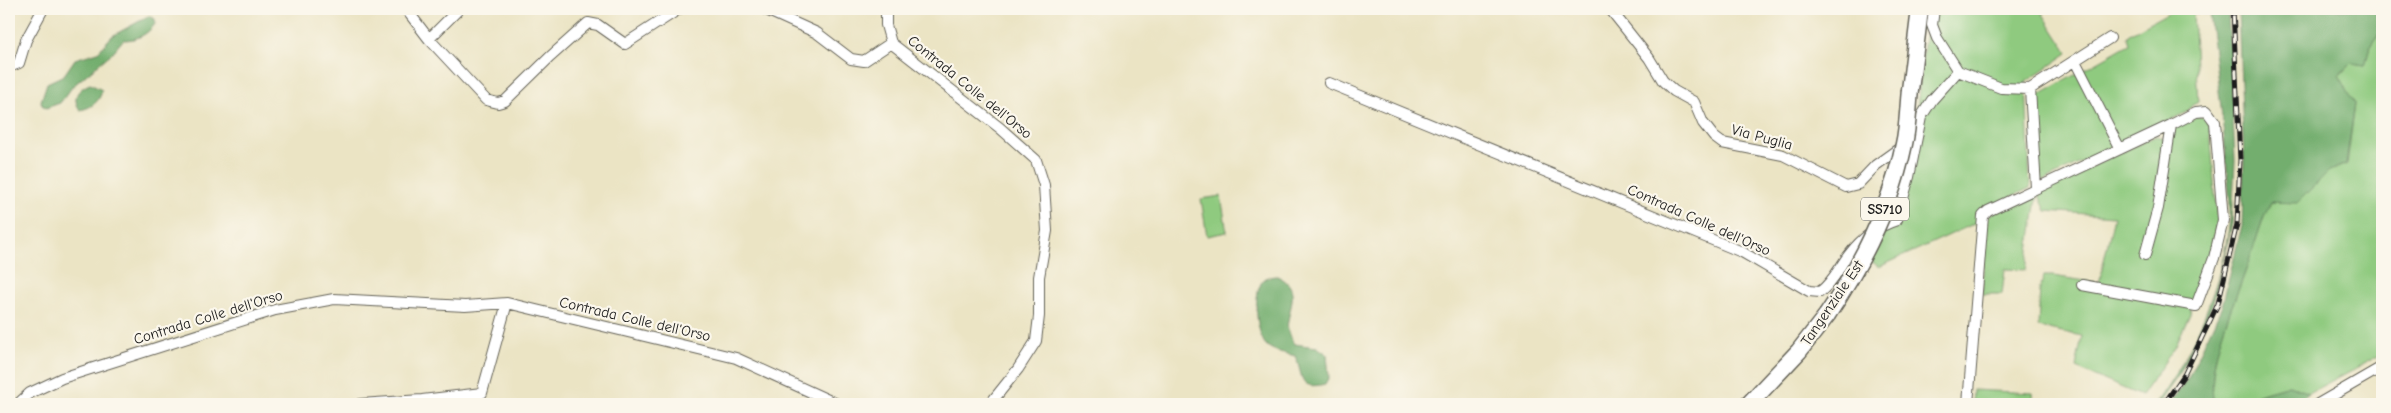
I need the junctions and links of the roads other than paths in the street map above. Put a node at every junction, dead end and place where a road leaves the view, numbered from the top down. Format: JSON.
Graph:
{"nodes":[{"id":1,"x":43,"y":9,"type":"edge"},
{"id":2,"x":406,"y":9,"type":"edge"},
{"id":3,"x":459,"y":9,"type":"edge"},
{"id":4,"x":679,"y":9,"type":"edge"},
{"id":5,"x":764,"y":9,"type":"edge"},
{"id":6,"x":886,"y":9,"type":"edge"},
{"id":7,"x":1610,"y":9,"type":"edge"},
{"id":8,"x":1920,"y":9,"type":"edge"},
{"id":9,"x":1934,"y":9,"type":"edge"},
{"id":10,"x":2110,"y":38,"type":"dead end"},
{"id":11,"x":429,"y":39,"type":"junction"},
{"id":12,"x":891,"y":44,"type":"junction"},
{"id":13,"x":2075,"y":61,"type":"junction"},
{"id":14,"x":9,"y":67,"type":"edge"},
{"id":15,"x":1958,"y":71,"type":"junction"},
{"id":16,"x":1329,"y":83,"type":"dead end"},
{"id":17,"x":2030,"y":89,"type":"junction"},
{"id":18,"x":2171,"y":125,"type":"junction"},
{"id":19,"x":1918,"y":136,"type":"junction"},
{"id":20,"x":2120,"y":149,"type":"junction"},
{"id":21,"x":2036,"y":188,"type":"junction"},
{"id":22,"x":2145,"y":255,"type":"dead end"},
{"id":23,"x":2082,"y":285,"type":"dead end"},
{"id":24,"x":507,"y":303,"type":"junction"},
{"id":25,"x":2382,"y":367,"type":"edge"},
{"id":26,"x":18,"y":404,"type":"edge"},
{"id":27,"x":360,"y":404,"type":"edge"},
{"id":28,"x":837,"y":404,"type":"edge"},
{"id":29,"x":990,"y":404,"type":"edge"},
{"id":30,"x":1749,"y":404,"type":"edge"},
{"id":31,"x":1968,"y":404,"type":"edge"},
{"id":32,"x":2318,"y":404,"type":"edge"}],
"edges":[{"from":1,"to":14,"type":"street"},
{"from":2,"to":11,"type":"street"},
{"from":3,"to":11,"type":"street"},
{"from":4,"to":11,"type":"street"},
{"from":5,"to":12,"type":"street","name":"Contrada Colle dell'Orso"},
{"from":6,"to":12,"type":"street","name":"Contrada Colle dell'Orso"},
{"from":7,"to":19,"type":"street","name":"Via Puglia"},
{"from":8,"to":30,"type":"main road","name":"Tangenziale Est","number":"SS710","bridge":true},
{"from":9,"to":15,"type":"street"},
{"from":10,"to":13,"type":"street"},
{"from":12,"to":29,"type":"street","name":"Contrada Colle dell'Orso"},
{"from":13,"to":17,"type":"street"},
{"from":13,"to":20,"type":"street"},
{"from":15,"to":17,"type":"street"},
{"from":15,"to":19,"type":"street","name":"Contrada Colle dell'Orso"},
{"from":16,"to":19,"type":"street","name":"Contrada Colle dell'Orso"},
{"from":17,"to":21,"type":"street"},
{"from":18,"to":20,"type":"street"},
{"from":18,"to":22,"type":"street"},
{"from":18,"to":23,"type":"street"},
{"from":20,"to":21,"type":"street"},
{"from":21,"to":31,"type":"street"},
{"from":24,"to":26,"type":"street","name":"Contrada Colle dell'Orso"},
{"from":24,"to":27,"type":"street"},
{"from":24,"to":28,"type":"street","name":"Contrada Colle dell'Orso"},
{"from":25,"to":32,"type":"street"}]}
